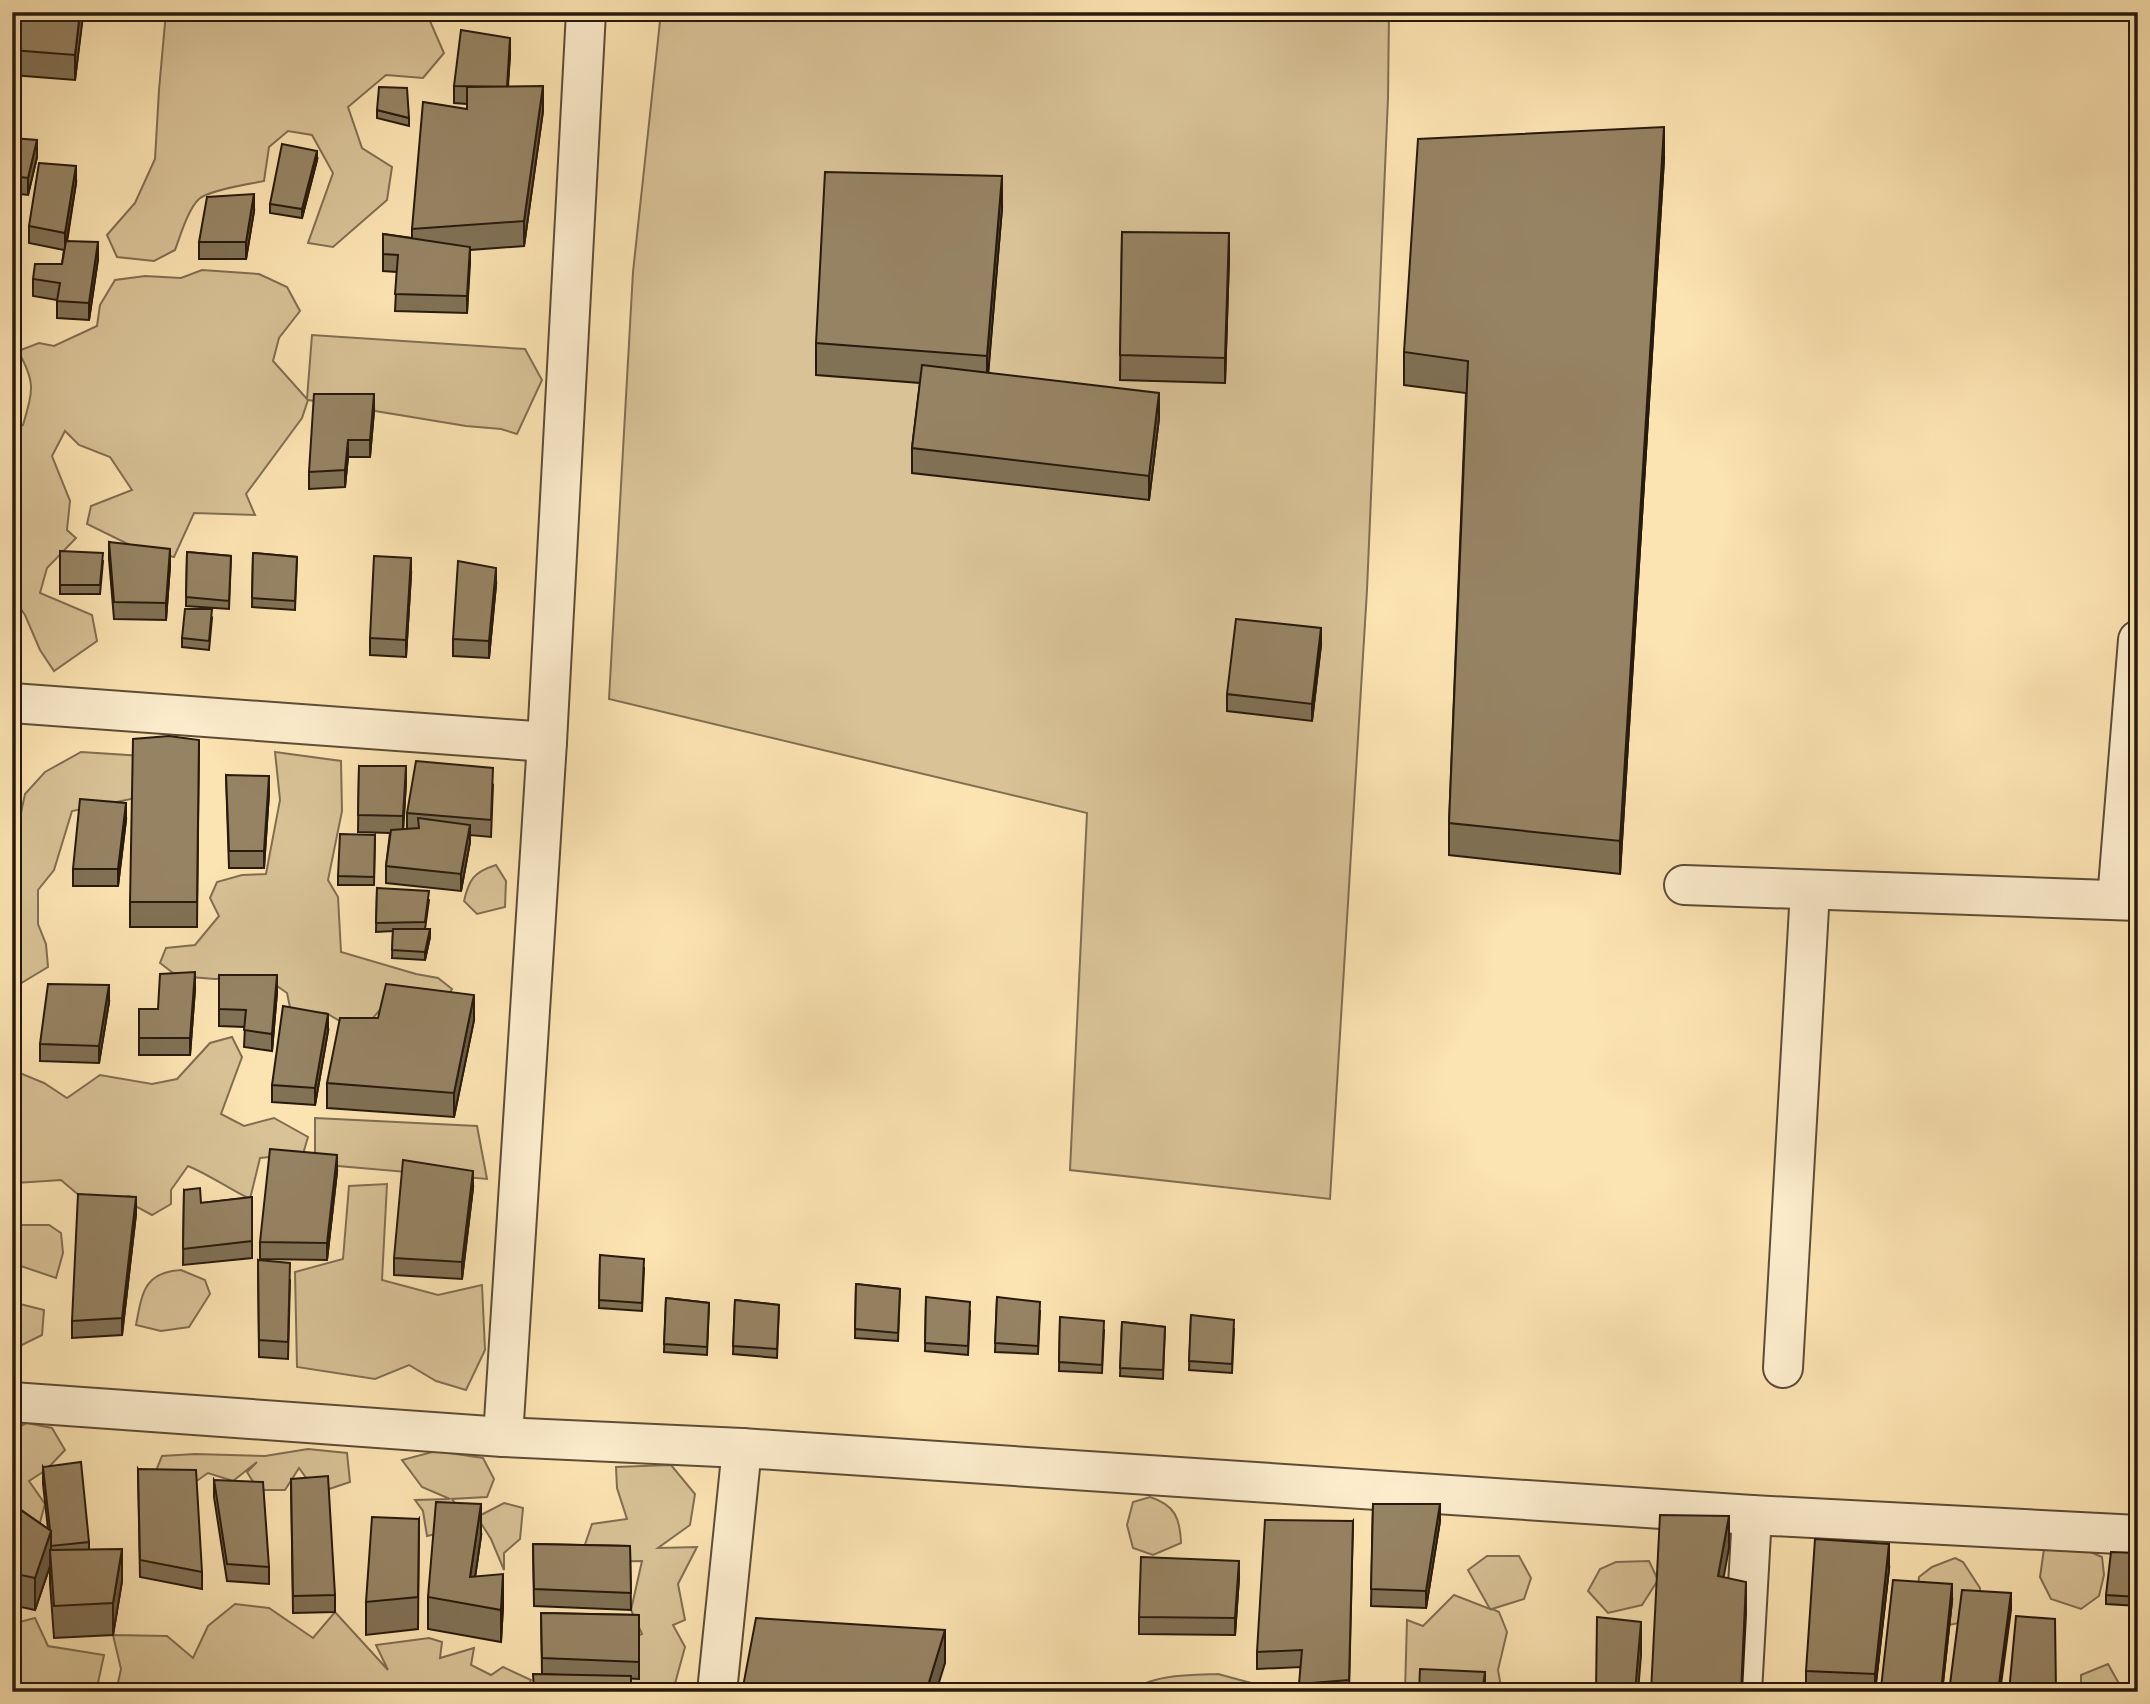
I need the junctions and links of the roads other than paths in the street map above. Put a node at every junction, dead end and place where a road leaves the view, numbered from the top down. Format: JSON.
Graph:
{"nodes":[{"id":1,"x":586,"y":12,"type":"edge"},
{"id":2,"x":2138,"y":640,"type":"edge"},
{"id":3,"x":12,"y":703,"type":"edge"},
{"id":4,"x":547,"y":742,"type":"junction"},
{"id":5,"x":1684,"y":885,"type":"dead end"},
{"id":6,"x":1810,"y":890,"type":"junction"},
{"id":7,"x":2127,"y":901,"type":"edge"},
{"id":8,"x":1783,"y":1368,"type":"dead end"},
{"id":9,"x":12,"y":1402,"type":"edge"},
{"id":10,"x":503,"y":1437,"type":"junction"},
{"id":11,"x":742,"y":1448,"type":"junction"},
{"id":12,"x":1752,"y":1515,"type":"junction"},
{"id":13,"x":2138,"y":1535,"type":"edge"},
{"id":14,"x":717,"y":1692,"type":"edge"},
{"id":15,"x":1742,"y":1692,"type":"edge"}],
"edges":[{"from":1,"to":4,"type":"street"},
{"from":2,"to":7,"type":"street"},
{"from":3,"to":4,"type":"street"},
{"from":4,"to":10,"type":"street"},
{"from":5,"to":6,"type":"street"},
{"from":6,"to":7,"type":"street"},
{"from":6,"to":8,"type":"street"},
{"from":9,"to":10,"type":"street"},
{"from":10,"to":11,"type":"street"},
{"from":11,"to":12,"type":"street"},
{"from":11,"to":14,"type":"street"},
{"from":12,"to":13,"type":"street"},
{"from":12,"to":15,"type":"street"}]}
